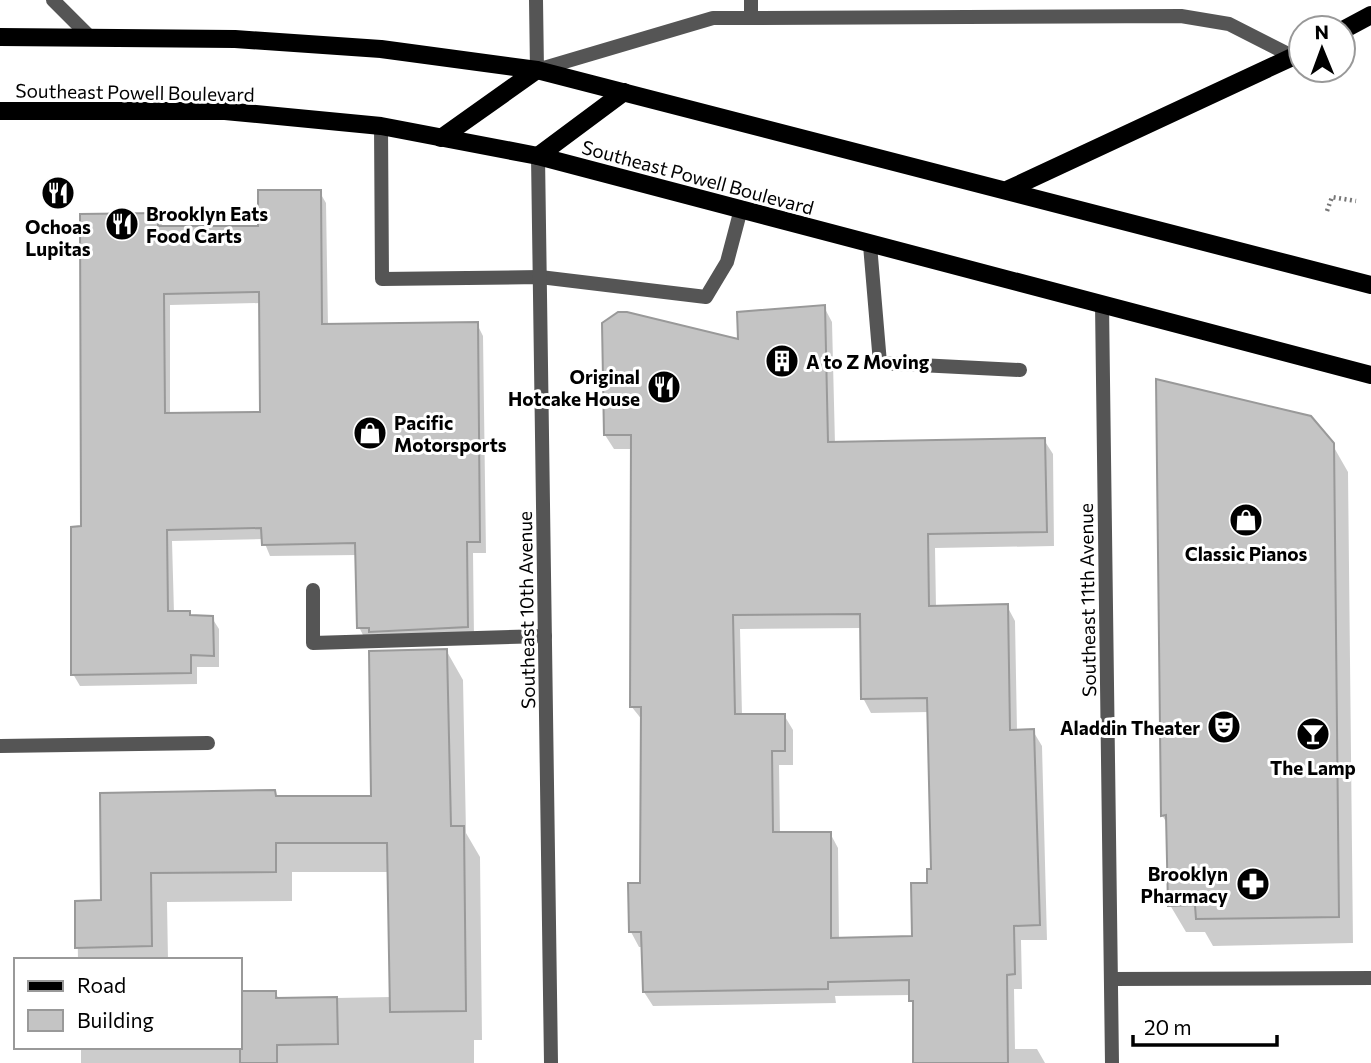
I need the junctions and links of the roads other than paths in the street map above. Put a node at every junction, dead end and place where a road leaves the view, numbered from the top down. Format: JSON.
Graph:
{"nodes":[{"id":1,"x":53,"y":0,"type":"edge"},
{"id":2,"x":536,"y":0,"type":"edge"},
{"id":3,"x":751,"y":0,"type":"edge"},
{"id":4,"x":751,"y":18,"type":"junction"},
{"id":5,"x":89,"y":36,"type":"junction"},
{"id":6,"x":0,"y":37,"type":"edge"},
{"id":7,"x":1287,"y":50,"type":"edge"},
{"id":8,"x":1287,"y":60,"type":"edge"},
{"id":9,"x":537,"y":70,"type":"junction"},
{"id":10,"x":624,"y":92,"type":"junction"},
{"id":11,"x":0,"y":111,"type":"edge"},
{"id":12,"x":381,"y":126,"type":"junction"},
{"id":13,"x":441,"y":138,"type":"junction"},
{"id":14,"x":538,"y":156,"type":"junction"},
{"id":15,"x":1009,"y":190,"type":"junction"},
{"id":16,"x":741,"y":209,"type":"junction"},
{"id":17,"x":870,"y":244,"type":"junction"},
{"id":18,"x":540,"y":277,"type":"junction"},
{"id":19,"x":1371,"y":285,"type":"edge"},
{"id":20,"x":1102,"y":304,"type":"junction"},
{"id":21,"x":1020,"y":370,"type":"dead end"},
{"id":22,"x":1371,"y":375,"type":"edge"},
{"id":23,"x":313,"y":590,"type":"dead end"},
{"id":24,"x":545,"y":636,"type":"junction"},
{"id":25,"x":208,"y":743,"type":"dead end"},
{"id":26,"x":0,"y":746,"type":"edge"},
{"id":27,"x":1371,"y":978,"type":"edge"},
{"id":28,"x":1111,"y":979,"type":"junction"},
{"id":29,"x":551,"y":1063,"type":"edge"},
{"id":30,"x":1112,"y":1063,"type":"edge"}],
"edges":[{"from":1,"to":5,"type":"street"},
{"from":2,"to":9,"type":"street"},
{"from":3,"to":4,"type":"street"},
{"from":4,"to":7,"type":"street"},
{"from":4,"to":9,"type":"street"},
{"from":5,"to":6,"type":"main road"},
{"from":5,"to":9,"type":"main road"},
{"from":8,"to":15,"type":"main road"},
{"from":9,"to":10,"type":"main road"},
{"from":9,"to":13,"type":"main road"},
{"from":10,"to":14,"type":"main road"},
{"from":10,"to":15,"type":"main road"},
{"from":11,"to":12,"type":"main road","name":"Southeast Powell Boulevard"},
{"from":12,"to":13,"type":"main road","name":"Southeast Powell Boulevard"},
{"from":12,"to":18,"type":"street"},
{"from":13,"to":14,"type":"main road","name":"Southeast Powell Boulevard"},
{"from":14,"to":16,"type":"main road","name":"Southeast Powell Boulevard"},
{"from":14,"to":18,"type":"street","name":"Southeast 10th Avenue"},
{"from":15,"to":19,"type":"main road"},
{"from":16,"to":17,"type":"main road","name":"Southeast Powell Boulevard"},
{"from":16,"to":18,"type":"street"},
{"from":17,"to":20,"type":"main road","name":"Southeast Powell Boulevard"},
{"from":17,"to":21,"type":"street"},
{"from":18,"to":24,"type":"street","name":"Southeast 10th Avenue"},
{"from":20,"to":22,"type":"main road","name":"Southeast Powell Boulevard"},
{"from":20,"to":28,"type":"street","name":"Southeast 11th Avenue"},
{"from":23,"to":24,"type":"street"},
{"from":24,"to":29,"type":"street","name":"Southeast 10th Avenue"},
{"from":25,"to":26,"type":"street"},
{"from":27,"to":28,"type":"street"},
{"from":28,"to":30,"type":"street","name":"Southeast 11th Avenue"}]}
